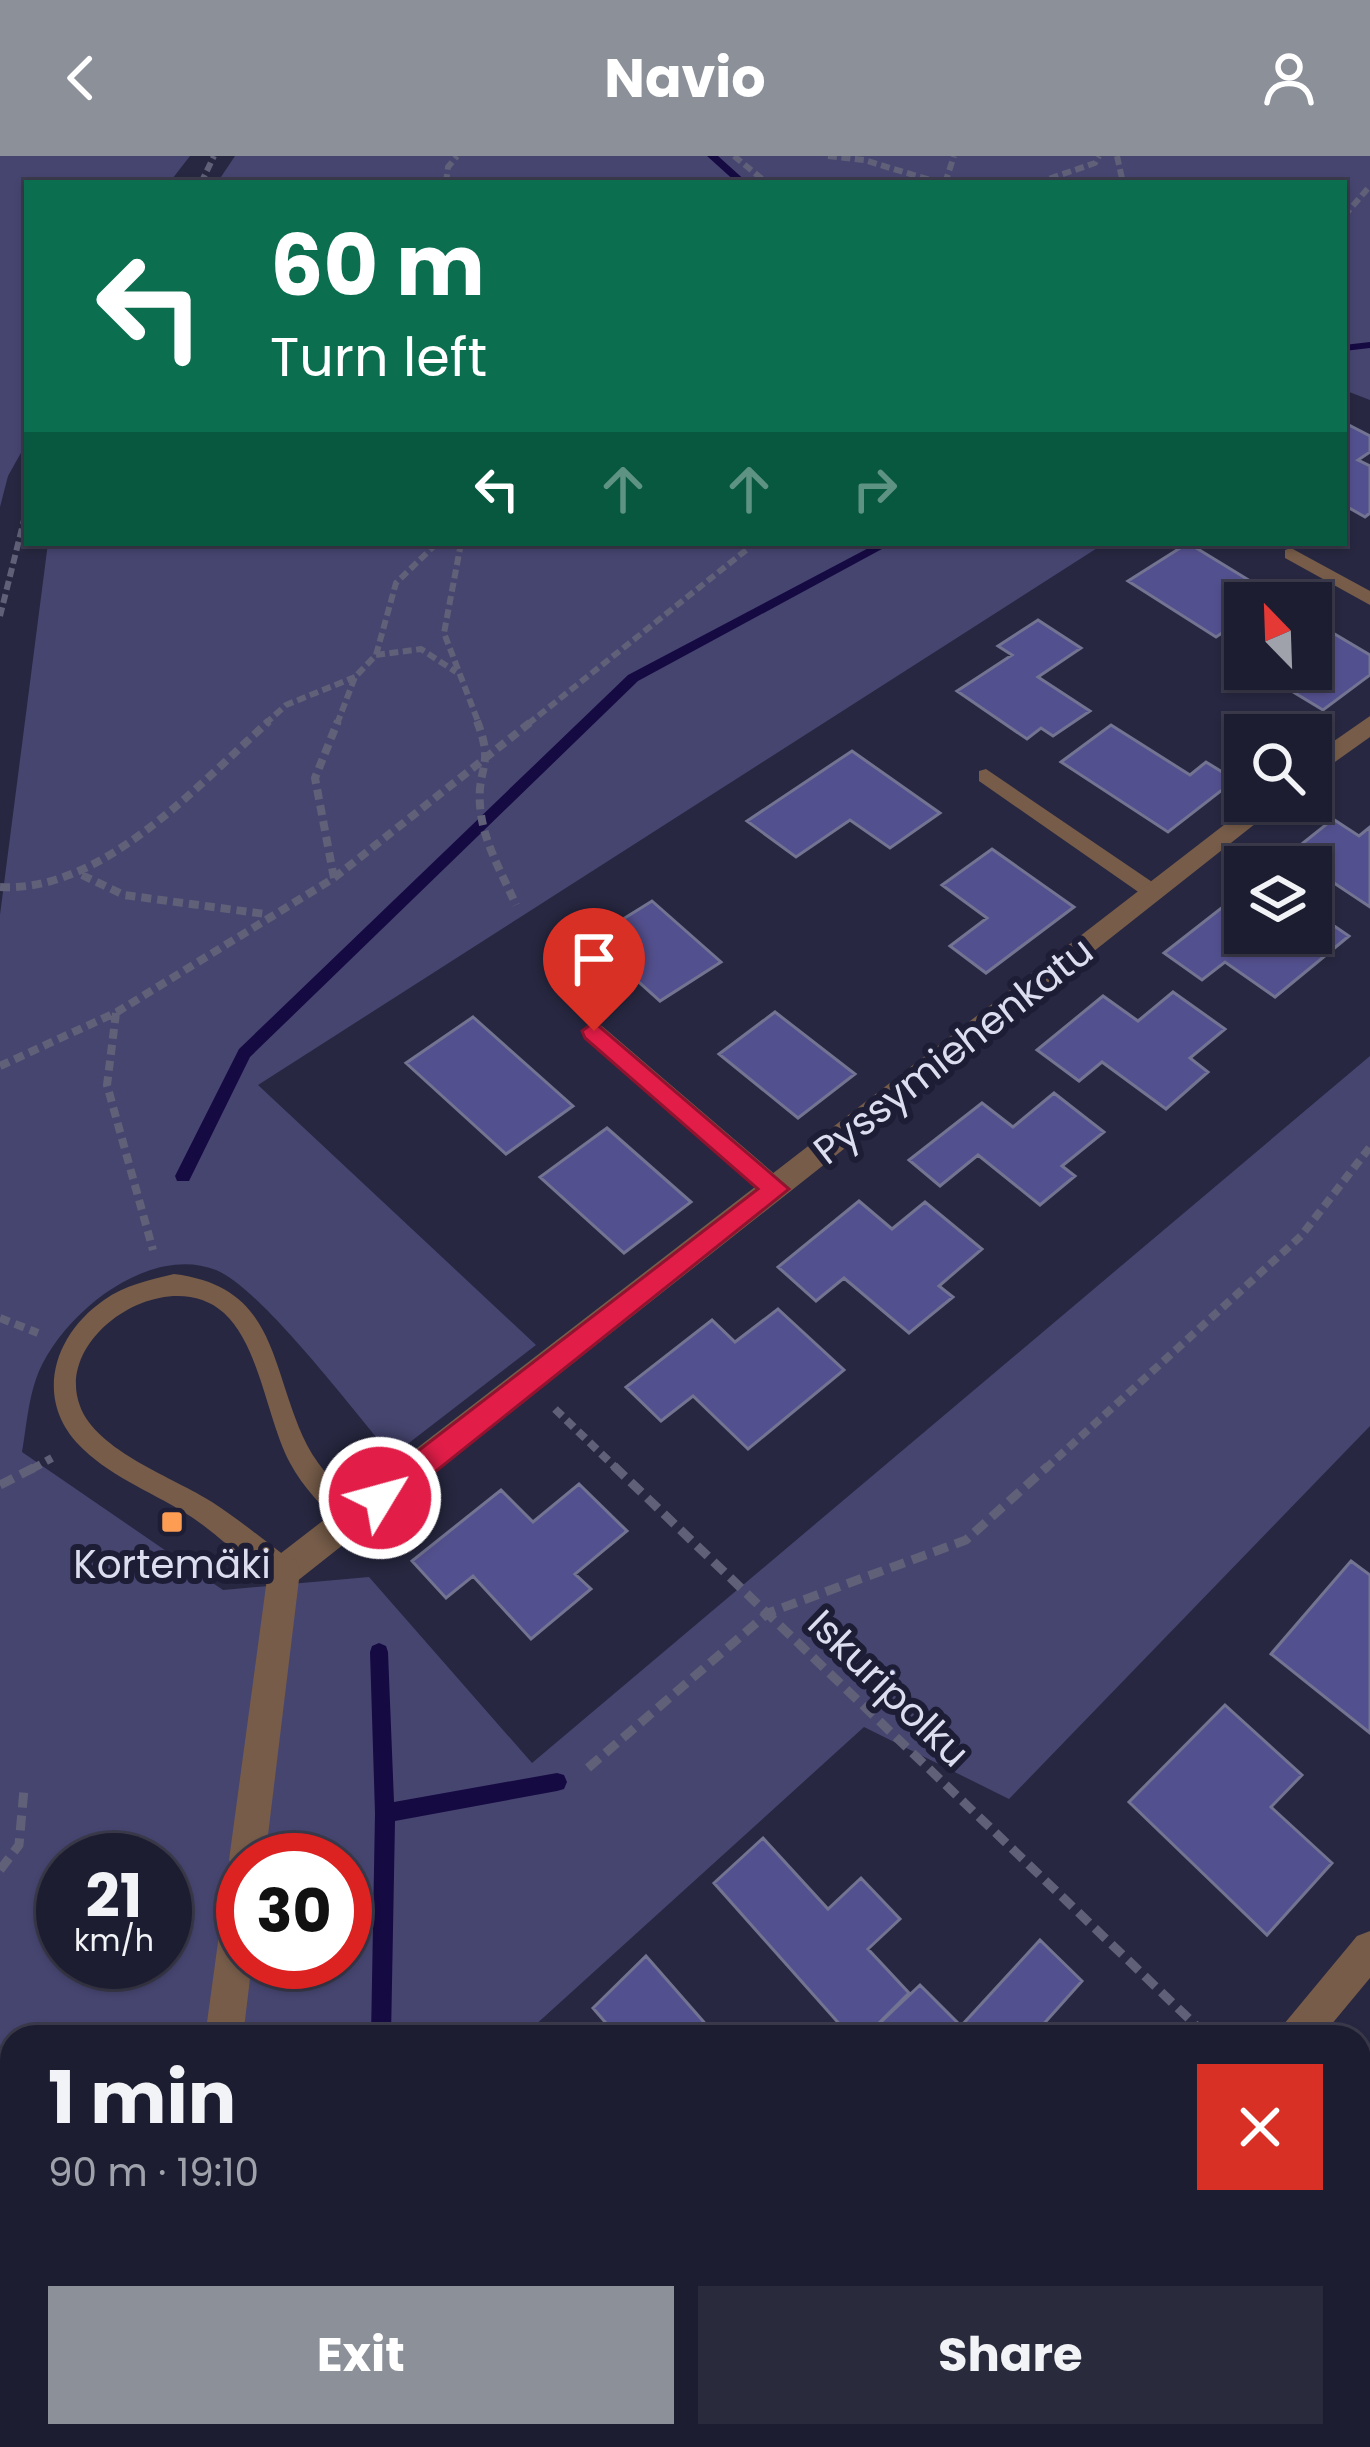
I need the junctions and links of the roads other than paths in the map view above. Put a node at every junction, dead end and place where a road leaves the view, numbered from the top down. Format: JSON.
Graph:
{"nodes":[{"id":1,"x":1291,"y":554,"type":"dead end"},
{"id":2,"x":1370,"y":599,"type":"edge"},
{"id":3,"x":1370,"y":724,"type":"edge"},
{"id":4,"x":1332,"y":754,"type":"edge"},
{"id":5,"x":986,"y":776,"type":"dead end"},
{"id":6,"x":1245,"y":822,"type":"edge"},
{"id":7,"x":1154,"y":893,"type":"junction"},
{"id":8,"x":594,"y":1031,"type":"dead end"},
{"id":9,"x":776,"y":1189,"type":"junction"},
{"id":10,"x":350,"y":1520,"type":"junction"},
{"id":11,"x":284,"y":1571,"type":"junction"},
{"id":12,"x":250,"y":1833,"type":"edge"},
{"id":13,"x":1370,"y":1949,"type":"edge"},
{"id":14,"x":230,"y":1989,"type":"edge"},
{"id":15,"x":226,"y":2025,"type":"edge"},
{"id":16,"x":1307,"y":2025,"type":"edge"}],
"edges":[{"from":1,"to":2,"type":"lane"},
{"from":3,"to":4,"type":"street"},
{"from":5,"to":7,"type":"lane"},
{"from":6,"to":7,"type":"street","name":"Pyssymiehenkatu"},
{"from":7,"to":9,"type":"street","name":"Pyssymiehenkatu"},
{"from":8,"to":9,"type":"lane"},
{"from":9,"to":10,"type":"street","name":"Pyssymiehenkatu"},
{"from":10,"to":11,"type":"street","name":"Pyssymiehenkatu"},
{"from":10,"to":11,"type":"lane"},
{"from":11,"to":12,"type":"street"},
{"from":13,"to":16,"type":"street"},
{"from":14,"to":15,"type":"street"}]}
